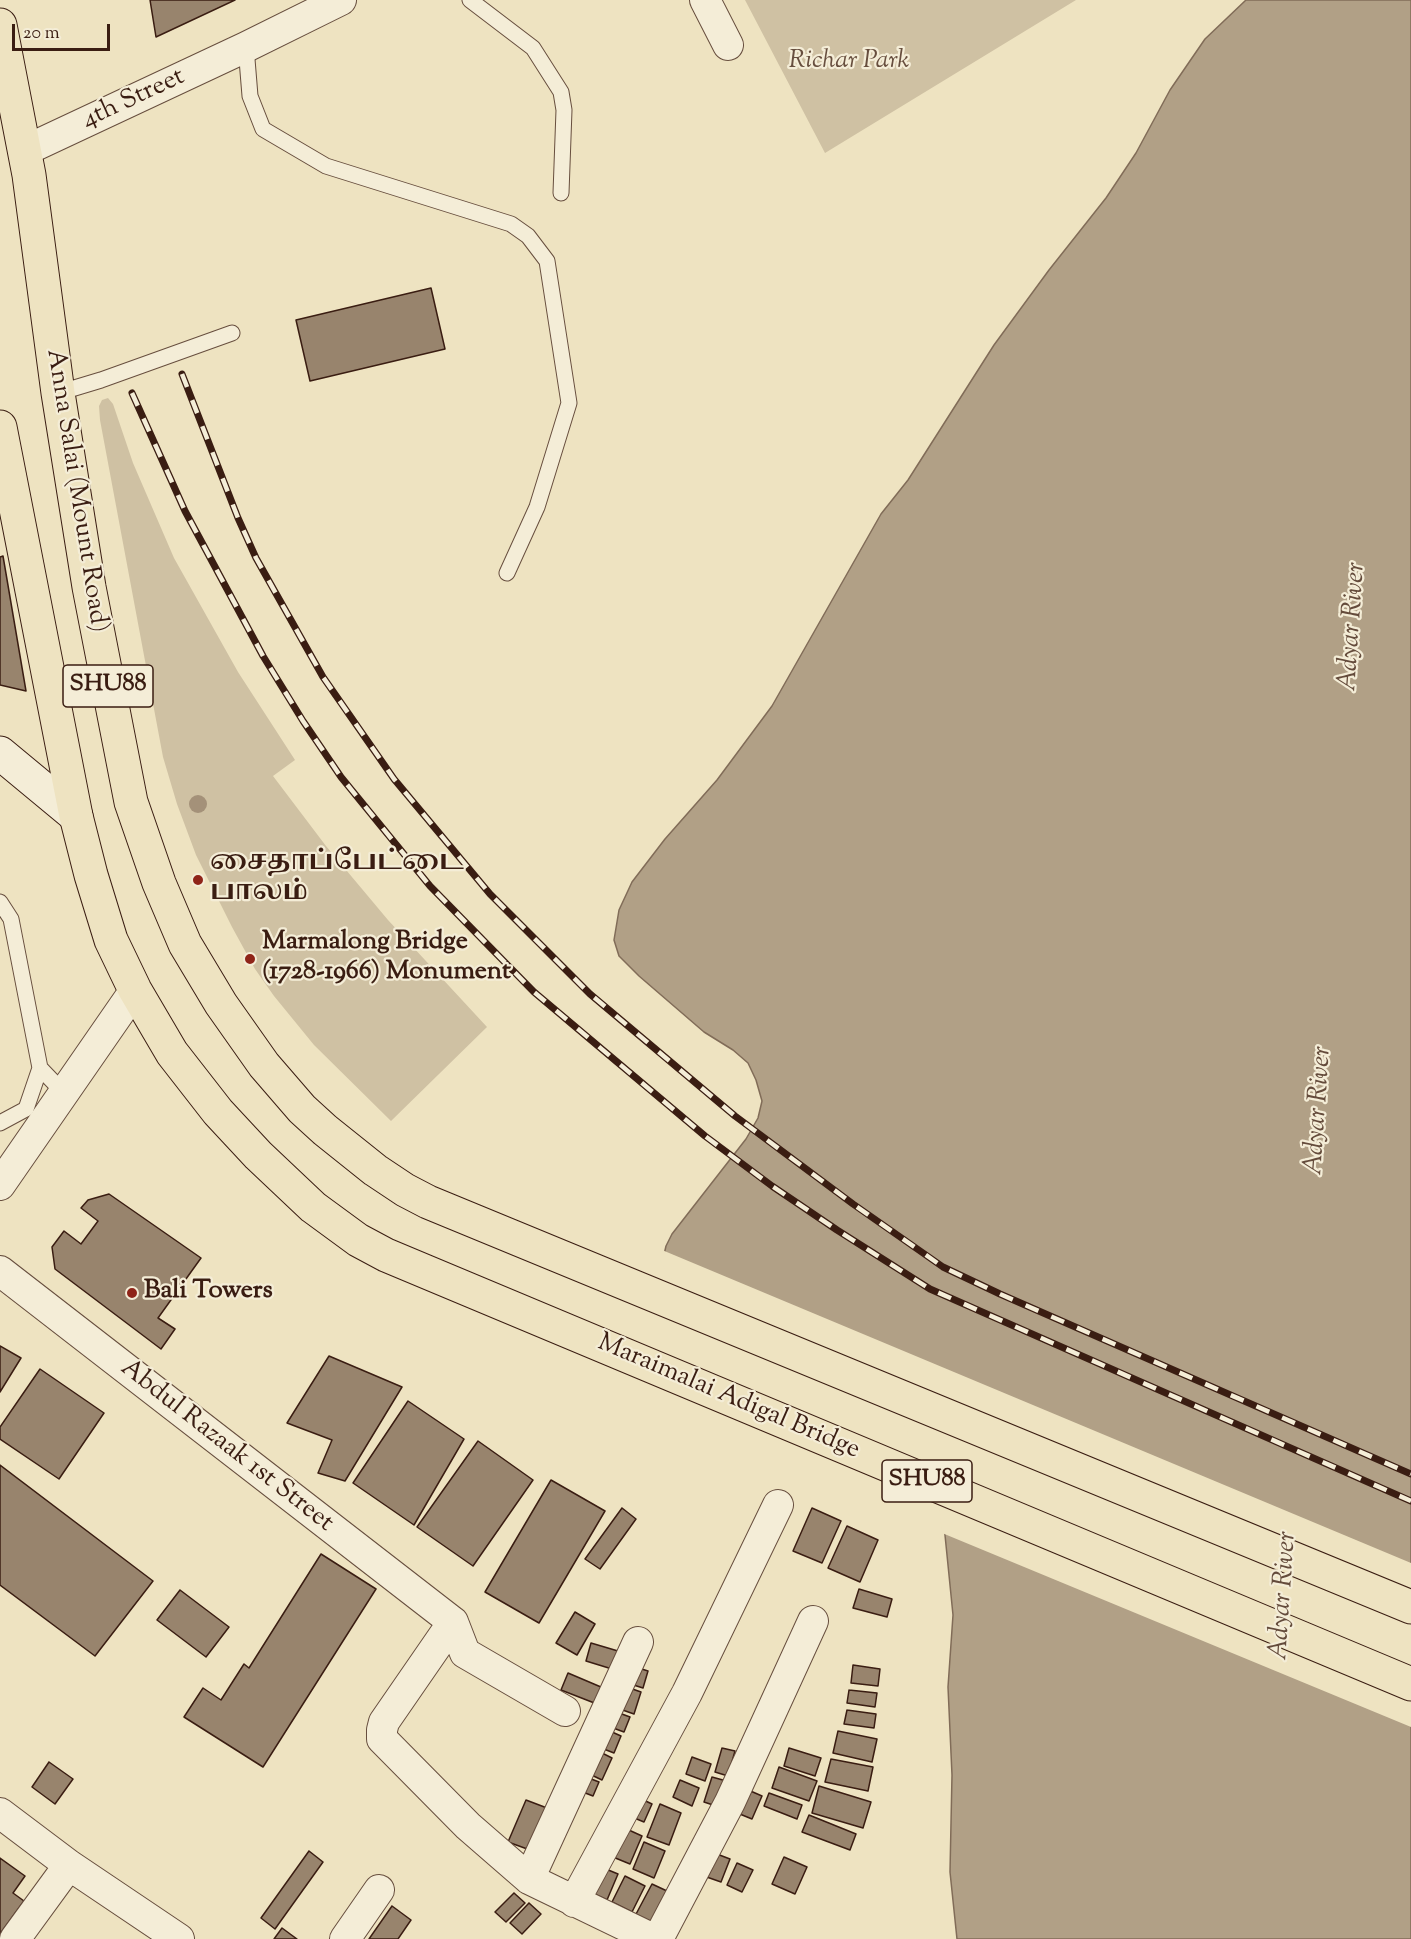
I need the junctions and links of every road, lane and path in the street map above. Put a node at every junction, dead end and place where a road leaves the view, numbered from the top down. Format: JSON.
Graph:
{"nodes":[{"id":1,"x":341,"y":0,"type":"edge"},
{"id":2,"x":470,"y":0,"type":"edge"},
{"id":3,"x":705,"y":0,"type":"edge"},
{"id":4,"x":0,"y":25,"type":"edge"},
{"id":5,"x":728,"y":45,"type":"dead end"},
{"id":6,"x":246,"y":47,"type":"junction"},
{"id":7,"x":24,"y":151,"type":"junction"},
{"id":8,"x":561,"y":193,"type":"dead end"},
{"id":9,"x":232,"y":333,"type":"dead end"},
{"id":10,"x":58,"y":393,"type":"junction"},
{"id":11,"x":0,"y":427,"type":"edge"},
{"id":12,"x":4,"y":467,"type":"edge"},
{"id":13,"x":507,"y":573,"type":"dead end"},
{"id":14,"x":0,"y":753,"type":"edge"},
{"id":15,"x":76,"y":816,"type":"junction"},
{"id":16,"x":0,"y":902,"type":"edge"},
{"id":17,"x":135,"y":990,"type":"junction"},
{"id":18,"x":40,"y":1068,"type":"junction"},
{"id":19,"x":63,"y":1092,"type":"junction"},
{"id":20,"x":0,"y":1123,"type":"edge"},
{"id":21,"x":0,"y":1185,"type":"edge"},
{"id":22,"x":0,"y":1270,"type":"edge"},
{"id":23,"x":778,"y":1505,"type":"dead end"},
{"id":24,"x":1411,"y":1607,"type":"edge"},
{"id":25,"x":813,"y":1621,"type":"dead end"},
{"id":26,"x":453,"y":1623,"type":"junction"},
{"id":27,"x":638,"y":1642,"type":"dead end"},
{"id":28,"x":1411,"y":1684,"type":"edge"},
{"id":29,"x":565,"y":1711,"type":"dead end"},
{"id":30,"x":0,"y":1813,"type":"edge"},
{"id":31,"x":69,"y":1865,"type":"junction"},
{"id":32,"x":529,"y":1879,"type":"junction"},
{"id":33,"x":380,"y":1890,"type":"dead end"},
{"id":34,"x":574,"y":1902,"type":"junction"},
{"id":35,"x":15,"y":1939,"type":"edge"},
{"id":36,"x":180,"y":1939,"type":"edge"},
{"id":37,"x":345,"y":1939,"type":"edge"},
{"id":38,"x":653,"y":1939,"type":"edge"},
{"id":39,"x":658,"y":1939,"type":"edge"}],
"edges":[{"from":1,"to":6,"type":"street","name":"4th Street"},
{"from":2,"to":8,"type":"lane"},
{"from":3,"to":5,"type":"street"},
{"from":4,"to":7,"type":"main road","name":"Anna Salai (Mount Road)","number":"SHU88"},
{"from":6,"to":7,"type":"street","name":"4th Street"},
{"from":6,"to":13,"type":"lane"},
{"from":7,"to":10,"type":"main road","name":"Anna Salai (Mount Road)","number":"SHU88"},
{"from":9,"to":10,"type":"lane"},
{"from":10,"to":24,"type":"main road","name":"Anna Salai (Mount Road)","number":"SHU88"},
{"from":11,"to":12,"type":"main road","number":"SHU88"},
{"from":12,"to":15,"type":"main road","number":"SHU88"},
{"from":14,"to":15,"type":"street"},
{"from":15,"to":17,"type":"main road","number":"SHU88"},
{"from":16,"to":18,"type":"lane"},
{"from":17,"to":19,"type":"street"},
{"from":17,"to":28,"type":"main road","name":"Maraimalai Adigal Bridge","number":"SHU88"},
{"from":18,"to":19,"type":"lane"},
{"from":18,"to":20,"type":"lane"},
{"from":19,"to":21,"type":"street"},
{"from":22,"to":26,"type":"street","name":"Abdul Razaak 1st Street"},
{"from":23,"to":34,"type":"street"},
{"from":25,"to":39,"type":"street"},
{"from":26,"to":29,"type":"street"},
{"from":26,"to":32,"type":"street"},
{"from":27,"to":32,"type":"street"},
{"from":30,"to":31,"type":"street"},
{"from":31,"to":35,"type":"street"},
{"from":31,"to":36,"type":"street"},
{"from":32,"to":34,"type":"street"},
{"from":33,"to":37,"type":"street"},
{"from":34,"to":38,"type":"street"}]}
